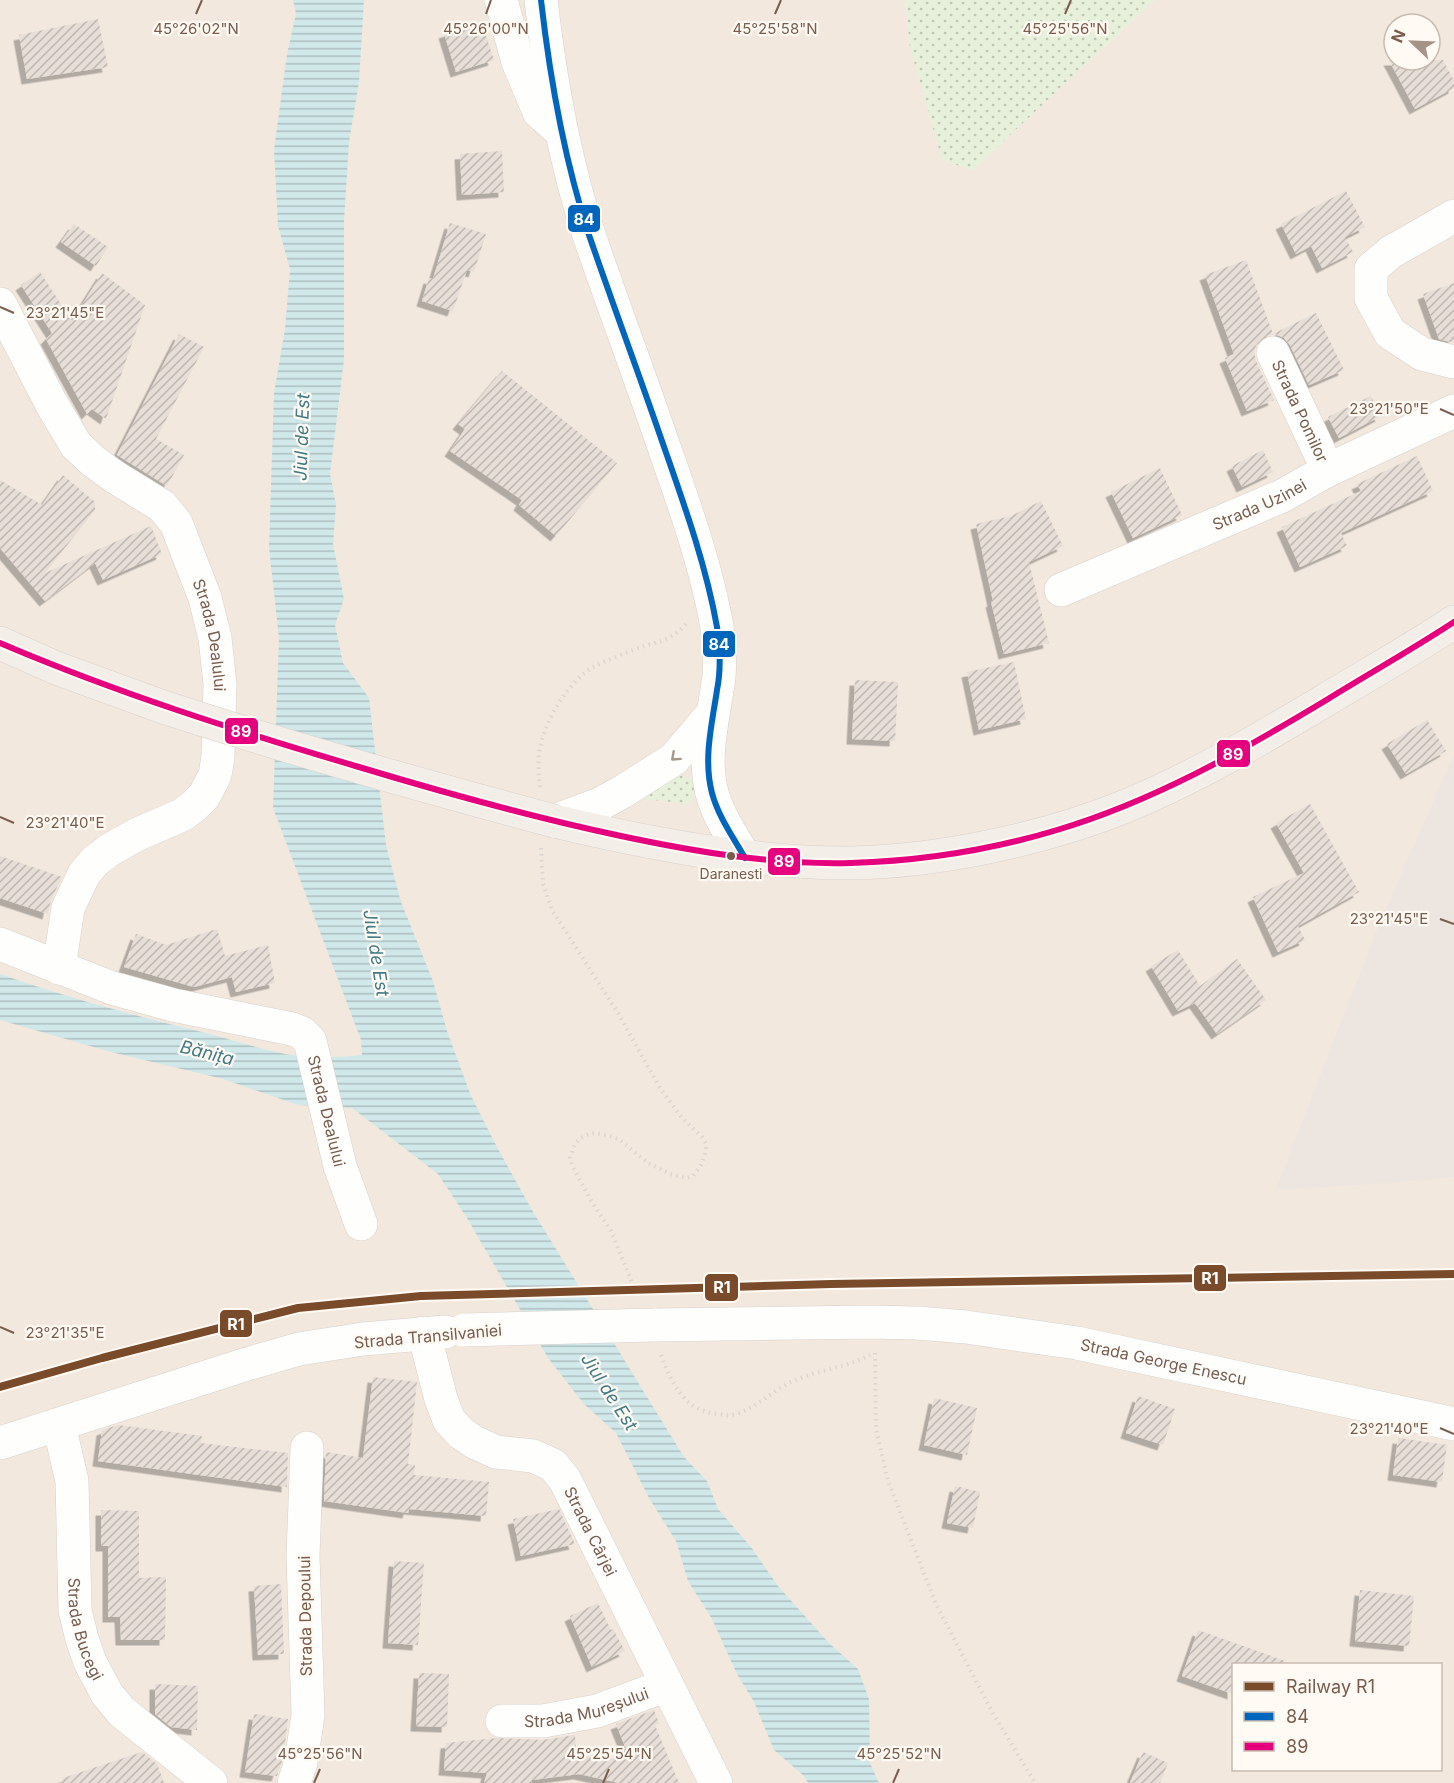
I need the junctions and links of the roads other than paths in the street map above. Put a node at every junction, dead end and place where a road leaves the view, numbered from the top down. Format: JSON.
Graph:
{"nodes":[{"id":1,"x":501,"y":0,"type":"edge"},
{"id":2,"x":541,"y":0,"type":"edge"},
{"id":3,"x":561,"y":132,"type":"junction"},
{"id":4,"x":1454,"y":216,"type":"edge"},
{"id":5,"x":0,"y":304,"type":"edge"},
{"id":6,"x":1273,"y":353,"type":"dead end"},
{"id":7,"x":1454,"y":362,"type":"edge"},
{"id":8,"x":1454,"y":411,"type":"edge"},
{"id":9,"x":1328,"y":470,"type":"junction"},
{"id":10,"x":1061,"y":590,"type":"dead end"},
{"id":11,"x":1454,"y":622,"type":"edge"},
{"id":12,"x":2,"y":644,"type":"edge"},
{"id":13,"x":713,"y":713,"type":"junction"},
{"id":14,"x":547,"y":832,"type":"junction"},
{"id":15,"x":745,"y":858,"type":"junction"},
{"id":16,"x":0,"y":944,"type":"edge"},
{"id":17,"x":59,"y":968,"type":"junction"},
{"id":18,"x":361,"y":1224,"type":"dead end"},
{"id":19,"x":424,"y":1333,"type":"junction"},
{"id":20,"x":873,"y":1337,"type":"joint"},
{"id":21,"x":1454,"y":1424,"type":"edge"},
{"id":22,"x":59,"y":1425,"type":"junction"},
{"id":23,"x":0,"y":1443,"type":"edge"},
{"id":24,"x":307,"y":1448,"type":"dead end"},
{"id":25,"x":667,"y":1685,"type":"junction"},
{"id":26,"x":502,"y":1721,"type":"dead end"},
{"id":27,"x":211,"y":1783,"type":"edge"},
{"id":28,"x":294,"y":1783,"type":"edge"},
{"id":29,"x":716,"y":1783,"type":"edge"}],
"edges":[{"from":1,"to":3,"type":"street"},
{"from":2,"to":3,"type":"street"},
{"from":3,"to":13,"type":"street"},
{"from":4,"to":7,"type":"street"},
{"from":5,"to":17,"type":"street","name":"Strada Dealului"},
{"from":6,"to":9,"type":"street","name":"Strada Pomilor"},
{"from":8,"to":9,"type":"street","name":"Strada Uzinei"},
{"from":9,"to":10,"type":"street","name":"Strada Uzinei"},
{"from":11,"to":15,"type":"main road"},
{"from":12,"to":14,"type":"main road","bridge":true},
{"from":13,"to":14,"type":"street","one_way":true},
{"from":13,"to":15,"type":"street"},
{"from":14,"to":15,"type":"main road"},
{"from":16,"to":17,"type":"street","name":"Strada Dealului"},
{"from":17,"to":18,"type":"street","name":"Strada Dealului"},
{"from":19,"to":20,"type":"street","name":"Strada Transilvaniei","bridge":true},
{"from":19,"to":22,"type":"street","name":"Strada Transilvaniei"},
{"from":19,"to":25,"type":"street","name":"Strada Cârjei"},
{"from":20,"to":21,"type":"street","name":"Strada George Enescu"},
{"from":22,"to":23,"type":"street","name":"Strada Transilvaniei"},
{"from":22,"to":27,"type":"street","name":"Strada Bucegi"},
{"from":24,"to":28,"type":"street","name":"Strada Depoului"},
{"from":25,"to":26,"type":"street","name":"Strada Mureșului"},
{"from":25,"to":29,"type":"street","name":"Strada Cârjei"}]}
